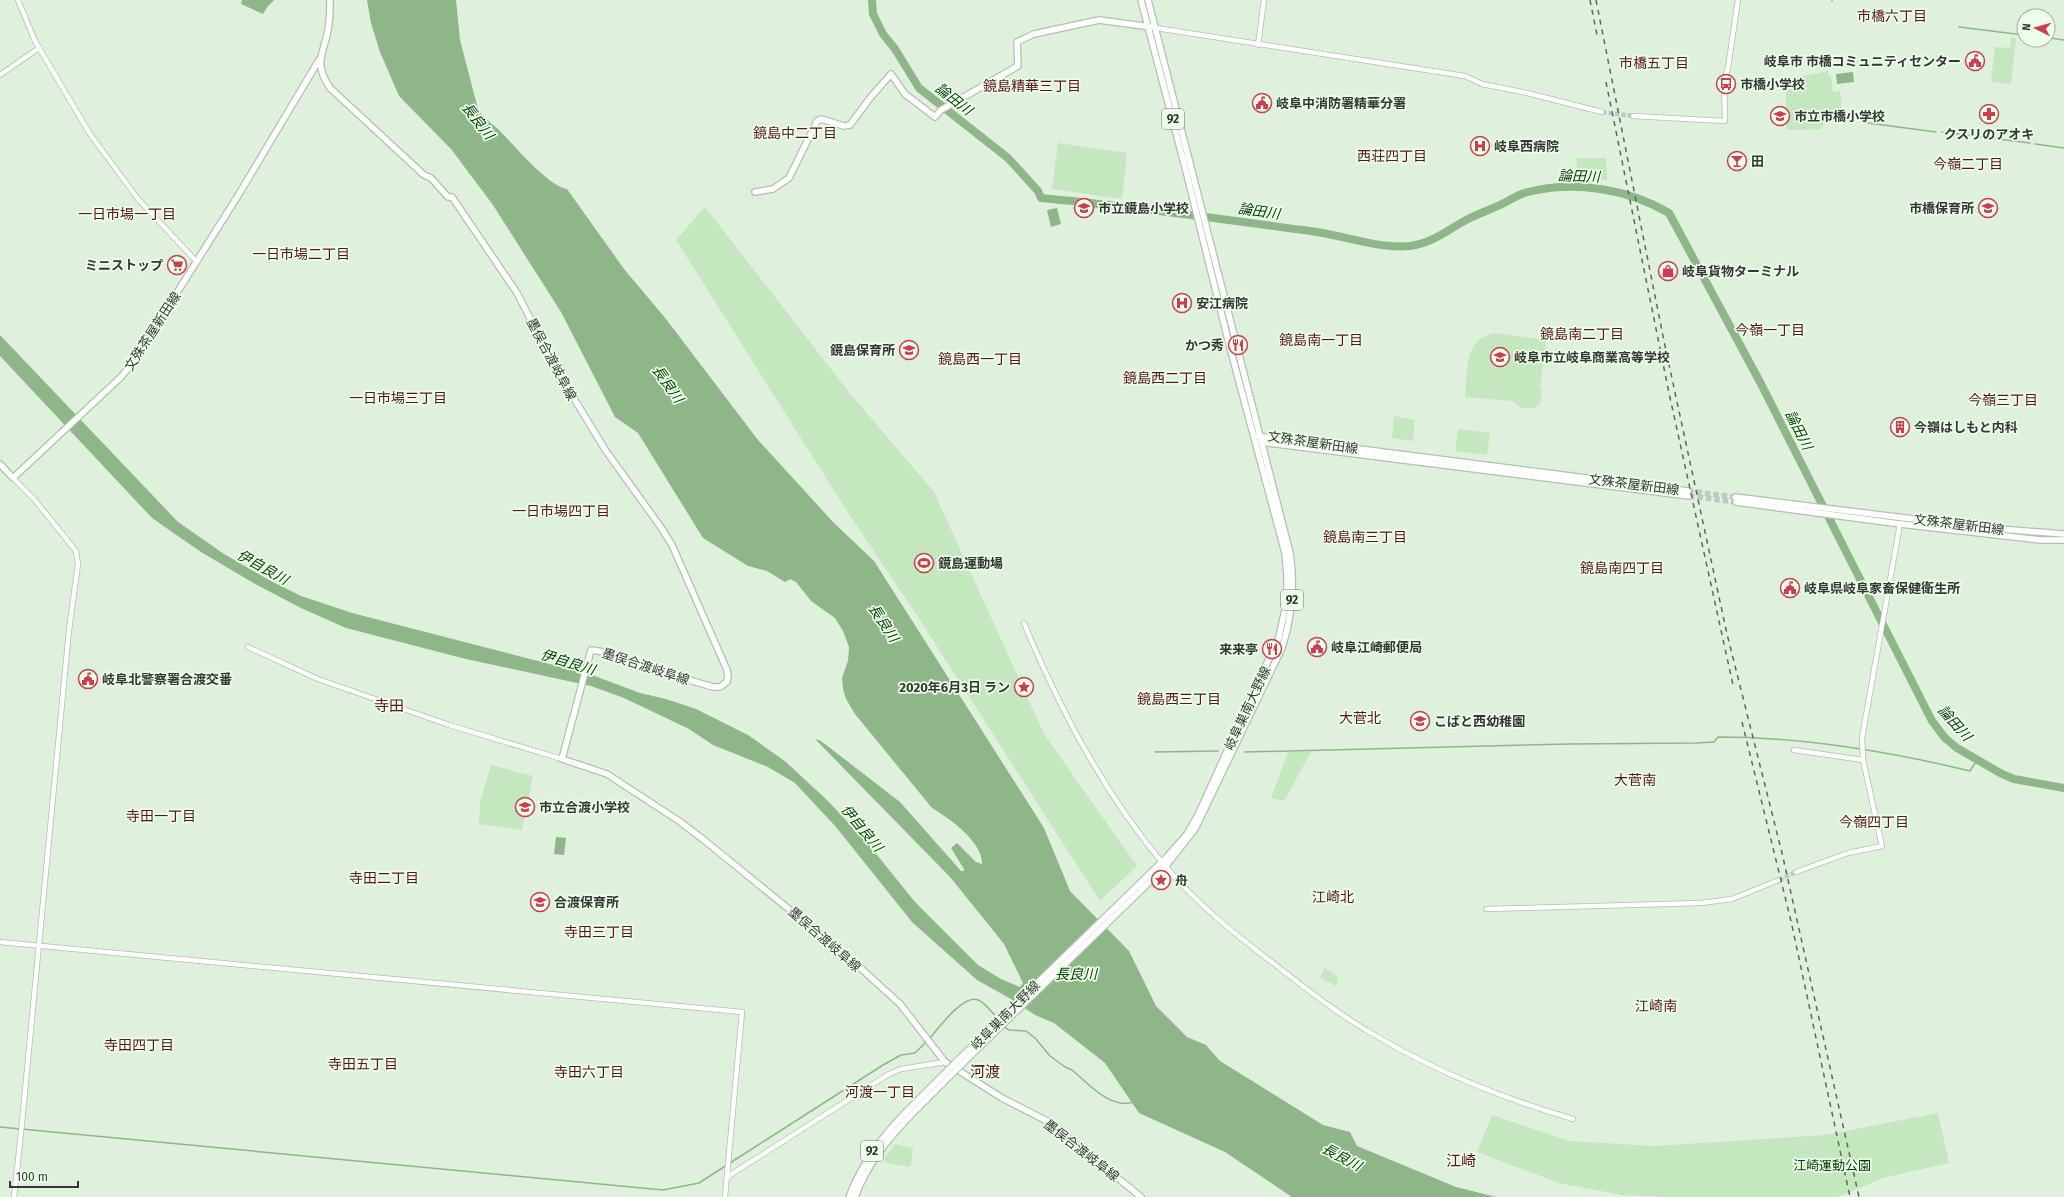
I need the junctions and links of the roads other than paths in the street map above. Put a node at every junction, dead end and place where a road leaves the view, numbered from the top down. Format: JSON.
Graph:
{"nodes":[{"id":1,"x":18,"y":0,"type":"edge"},
{"id":2,"x":330,"y":0,"type":"edge"},
{"id":3,"x":1141,"y":0,"type":"edge"},
{"id":4,"x":1148,"y":0,"type":"edge"},
{"id":5,"x":1264,"y":0,"type":"edge"},
{"id":6,"x":1738,"y":0,"type":"edge"},
{"id":7,"x":1148,"y":27,"type":"junction"},
{"id":8,"x":1156,"y":28,"type":"junction"},
{"id":9,"x":1258,"y":45,"type":"junction"},
{"id":10,"x":39,"y":48,"type":"junction"},
{"id":11,"x":320,"y":60,"type":"junction"},
{"id":12,"x":0,"y":75,"type":"edge"},
{"id":13,"x":1602,"y":112,"type":"tunnel mouth"},
{"id":14,"x":1633,"y":116,"type":"tunnel mouth"},
{"id":15,"x":755,"y":192,"type":"dead end"},
{"id":16,"x":1199,"y":211,"type":"junction"},
{"id":17,"x":196,"y":262,"type":"junction"},
{"id":18,"x":1257,"y":437,"type":"junction"},
{"id":19,"x":1262,"y":443,"type":"junction"},
{"id":20,"x":0,"y":464,"type":"edge"},
{"id":21,"x":13,"y":478,"type":"junction"},
{"id":22,"x":1735,"y":500,"type":"tunnel mouth"},
{"id":23,"x":1818,"y":510,"type":"junction"},
{"id":24,"x":1900,"y":524,"type":"junction"},
{"id":25,"x":2064,"y":534,"type":"edge"},
{"id":26,"x":2064,"y":540,"type":"edge"},
{"id":27,"x":1024,"y":623,"type":"dead end"},
{"id":28,"x":248,"y":647,"type":"dead end"},
{"id":29,"x":1794,"y":750,"type":"dead end"},
{"id":30,"x":1228,"y":755,"type":"junction"},
{"id":31,"x":563,"y":757,"type":"junction"},
{"id":32,"x":1863,"y":760,"type":"junction"},
{"id":33,"x":1173,"y":854,"type":"junction"},
{"id":34,"x":1161,"y":861,"type":"junction"},
{"id":35,"x":1166,"y":867,"type":"junction"},
{"id":36,"x":1796,"y":872,"type":"tunnel mouth"},
{"id":37,"x":1779,"y":880,"type":"tunnel mouth"},
{"id":38,"x":1486,"y":909,"type":"dead end"},
{"id":39,"x":0,"y":942,"type":"edge"},
{"id":40,"x":38,"y":946,"type":"junction"},
{"id":41,"x":976,"y":1048,"type":"junction"},
{"id":42,"x":945,"y":1062,"type":"junction"},
{"id":43,"x":908,"y":1114,"type":"junction"},
{"id":44,"x":1573,"y":1119,"type":"dead end"},
{"id":45,"x":727,"y":1175,"type":"junction"},
{"id":46,"x":14,"y":1197,"type":"edge"},
{"id":47,"x":725,"y":1197,"type":"edge"},
{"id":48,"x":849,"y":1197,"type":"edge"},
{"id":49,"x":855,"y":1197,"type":"edge"},
{"id":50,"x":1142,"y":1197,"type":"edge"}],
"edges":[{"from":1,"to":10,"type":"street"},
{"from":2,"to":11,"type":"main road","name":"墨俣合渡岐阜線"},
{"from":3,"to":7,"type":"main road","name":"岐阜巣南大野線","number":"92"},
{"from":4,"to":8,"type":"main road","name":"岐阜巣南大野線","number":"92"},
{"from":5,"to":9,"type":"street"},
{"from":6,"to":14,"type":"street"},
{"from":7,"to":8,"type":"main road"},
{"from":7,"to":15,"type":"main road"},
{"from":7,"to":16,"type":"main road","name":"岐阜巣南大野線","number":"92"},
{"from":8,"to":9,"type":"street"},
{"from":8,"to":16,"type":"main road","name":"岐阜巣南大野線","number":"92"},
{"from":9,"to":13,"type":"street"},
{"from":10,"to":12,"type":"street"},
{"from":10,"to":17,"type":"street"},
{"from":11,"to":17,"type":"main road","name":"文殊茶屋新田線"},
{"from":11,"to":31,"type":"main road","name":"墨俣合渡岐阜線"},
{"from":16,"to":18,"type":"main road","name":"岐阜巣南大野線","number":"92"},
{"from":16,"to":18,"type":"main road","name":"岐阜巣南大野線","number":"92"},
{"from":17,"to":21,"type":"main road","name":"文殊茶屋新田線"},
{"from":18,"to":19,"type":"main road","name":"文殊茶屋新田線"},
{"from":18,"to":19,"type":"main road","name":"文殊茶屋新田線"},
{"from":18,"to":30,"type":"main road","name":"岐阜巣南大野線","number":"92"},
{"from":19,"to":30,"type":"main road","name":"岐阜巣南大野線","number":"92"},
{"from":20,"to":21,"type":"main road"},
{"from":21,"to":40,"type":"street"},
{"from":22,"to":23,"type":"main road","name":"文殊茶屋新田線"},
{"from":23,"to":24,"type":"main road","name":"文殊茶屋新田線"},
{"from":23,"to":25,"type":"main road","name":"文殊茶屋新田線"},
{"from":24,"to":26,"type":"main road","name":"文殊茶屋新田線"},
{"from":24,"to":32,"type":"street"},
{"from":27,"to":34,"type":"street"},
{"from":28,"to":31,"type":"street"},
{"from":29,"to":32,"type":"street"},
{"from":30,"to":33,"type":"main road","name":"岐阜巣南大野線","number":"92"},
{"from":31,"to":42,"type":"main road","name":"墨俣合渡岐阜線"},
{"from":32,"to":36,"type":"street"},
{"from":33,"to":34,"type":"main road","name":"岐阜巣南大野線","number":"92"},
{"from":33,"to":35,"type":"main road","name":"岐阜巣南大野線","number":"92"},
{"from":34,"to":35,"type":"street"},
{"from":34,"to":41,"type":"main road","name":"岐阜巣南大野線","number":"92"},
{"from":35,"to":41,"type":"main road","name":"岐阜巣南大野線","number":"92"},
{"from":35,"to":44,"type":"street"},
{"from":37,"to":38,"type":"street"},
{"from":39,"to":40,"type":"street"},
{"from":40,"to":45,"type":"street"},
{"from":40,"to":46,"type":"street"},
{"from":41,"to":43,"type":"main road","name":"岐阜巣南大野線","number":"92","bridge":true},
{"from":42,"to":45,"type":"street"},
{"from":42,"to":50,"type":"main road","name":"墨俣合渡岐阜線"},
{"from":43,"to":48,"type":"main road","name":"岐阜巣南大野線","number":"92"},
{"from":43,"to":49,"type":"main road","name":"岐阜巣南大野線","number":"92"},
{"from":45,"to":47,"type":"street"}]}
